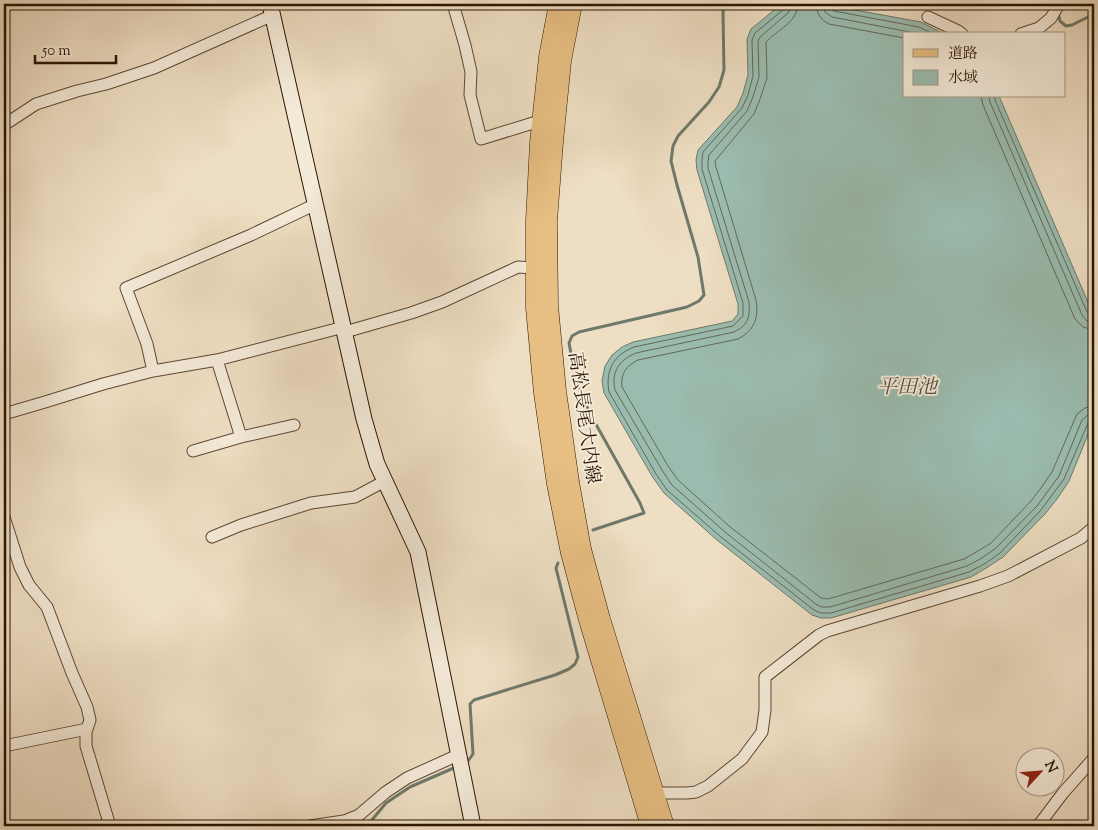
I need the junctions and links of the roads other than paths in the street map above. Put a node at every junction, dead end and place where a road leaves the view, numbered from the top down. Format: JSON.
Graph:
{"nodes":[{"id":1,"x":453,"y":4,"type":"edge"},
{"id":2,"x":558,"y":4,"type":"edge"},
{"id":3,"x":573,"y":4,"type":"edge"},
{"id":4,"x":1057,"y":7,"type":"edge"},
{"id":5,"x":271,"y":10,"type":"edge"},
{"id":6,"x":928,"y":17,"type":"dead end"},
{"id":7,"x":959,"y":32,"type":"edge"},
{"id":8,"x":1027,"y":32,"type":"edge"},
{"id":9,"x":5,"y":121,"type":"edge"},
{"id":10,"x":541,"y":121,"type":"junction"},
{"id":11,"x":316,"y":204,"type":"junction"},
{"id":12,"x":535,"y":268,"type":"junction"},
{"id":13,"x":344,"y":330,"type":"junction"},
{"id":14,"x":217,"y":360,"type":"junction"},
{"id":15,"x":153,"y":371,"type":"junction"},
{"id":16,"x":4,"y":414,"type":"edge"},
{"id":17,"x":294,"y":425,"type":"dead end"},
{"id":18,"x":241,"y":438,"type":"junction"},
{"id":19,"x":193,"y":451,"type":"dead end"},
{"id":20,"x":385,"y":481,"type":"junction"},
{"id":21,"x":4,"y":517,"type":"edge"},
{"id":22,"x":1094,"y":527,"type":"edge"},
{"id":23,"x":212,"y":537,"type":"dead end"},
{"id":24,"x":86,"y":729,"type":"junction"},
{"id":25,"x":4,"y":746,"type":"edge"},
{"id":26,"x":458,"y":755,"type":"junction"},
{"id":27,"x":1094,"y":758,"type":"edge"},
{"id":28,"x":649,"y":793,"type":"junction"},
{"id":29,"x":110,"y":826,"type":"edge"},
{"id":30,"x":310,"y":826,"type":"edge"},
{"id":31,"x":473,"y":826,"type":"edge"},
{"id":32,"x":650,"y":826,"type":"edge"},
{"id":33,"x":665,"y":826,"type":"edge"},
{"id":34,"x":1038,"y":826,"type":"edge"}],
"edges":[{"from":1,"to":10,"type":"street"},
{"from":2,"to":10,"type":"main road","name":"高松長尾大内線"},
{"from":3,"to":28,"type":"main road","name":"高松長尾大内線"},
{"from":4,"to":8,"type":"street"},
{"from":5,"to":9,"type":"street"},
{"from":5,"to":11,"type":"street"},
{"from":6,"to":7,"type":"street"},
{"from":10,"to":12,"type":"main road","name":"高松長尾大内線"},
{"from":11,"to":13,"type":"street"},
{"from":11,"to":15,"type":"street"},
{"from":12,"to":13,"type":"street"},
{"from":12,"to":32,"type":"main road","name":"高松長尾大内線"},
{"from":13,"to":14,"type":"street"},
{"from":13,"to":20,"type":"street"},
{"from":14,"to":15,"type":"street"},
{"from":14,"to":18,"type":"street"},
{"from":15,"to":16,"type":"street"},
{"from":17,"to":18,"type":"street"},
{"from":18,"to":19,"type":"street"},
{"from":20,"to":23,"type":"street"},
{"from":20,"to":26,"type":"street"},
{"from":21,"to":24,"type":"street"},
{"from":22,"to":28,"type":"street"},
{"from":24,"to":25,"type":"street"},
{"from":24,"to":29,"type":"street"},
{"from":26,"to":30,"type":"street"},
{"from":26,"to":31,"type":"street"},
{"from":27,"to":34,"type":"street"},
{"from":28,"to":33,"type":"main road","name":"高松長尾大内線"}]}
